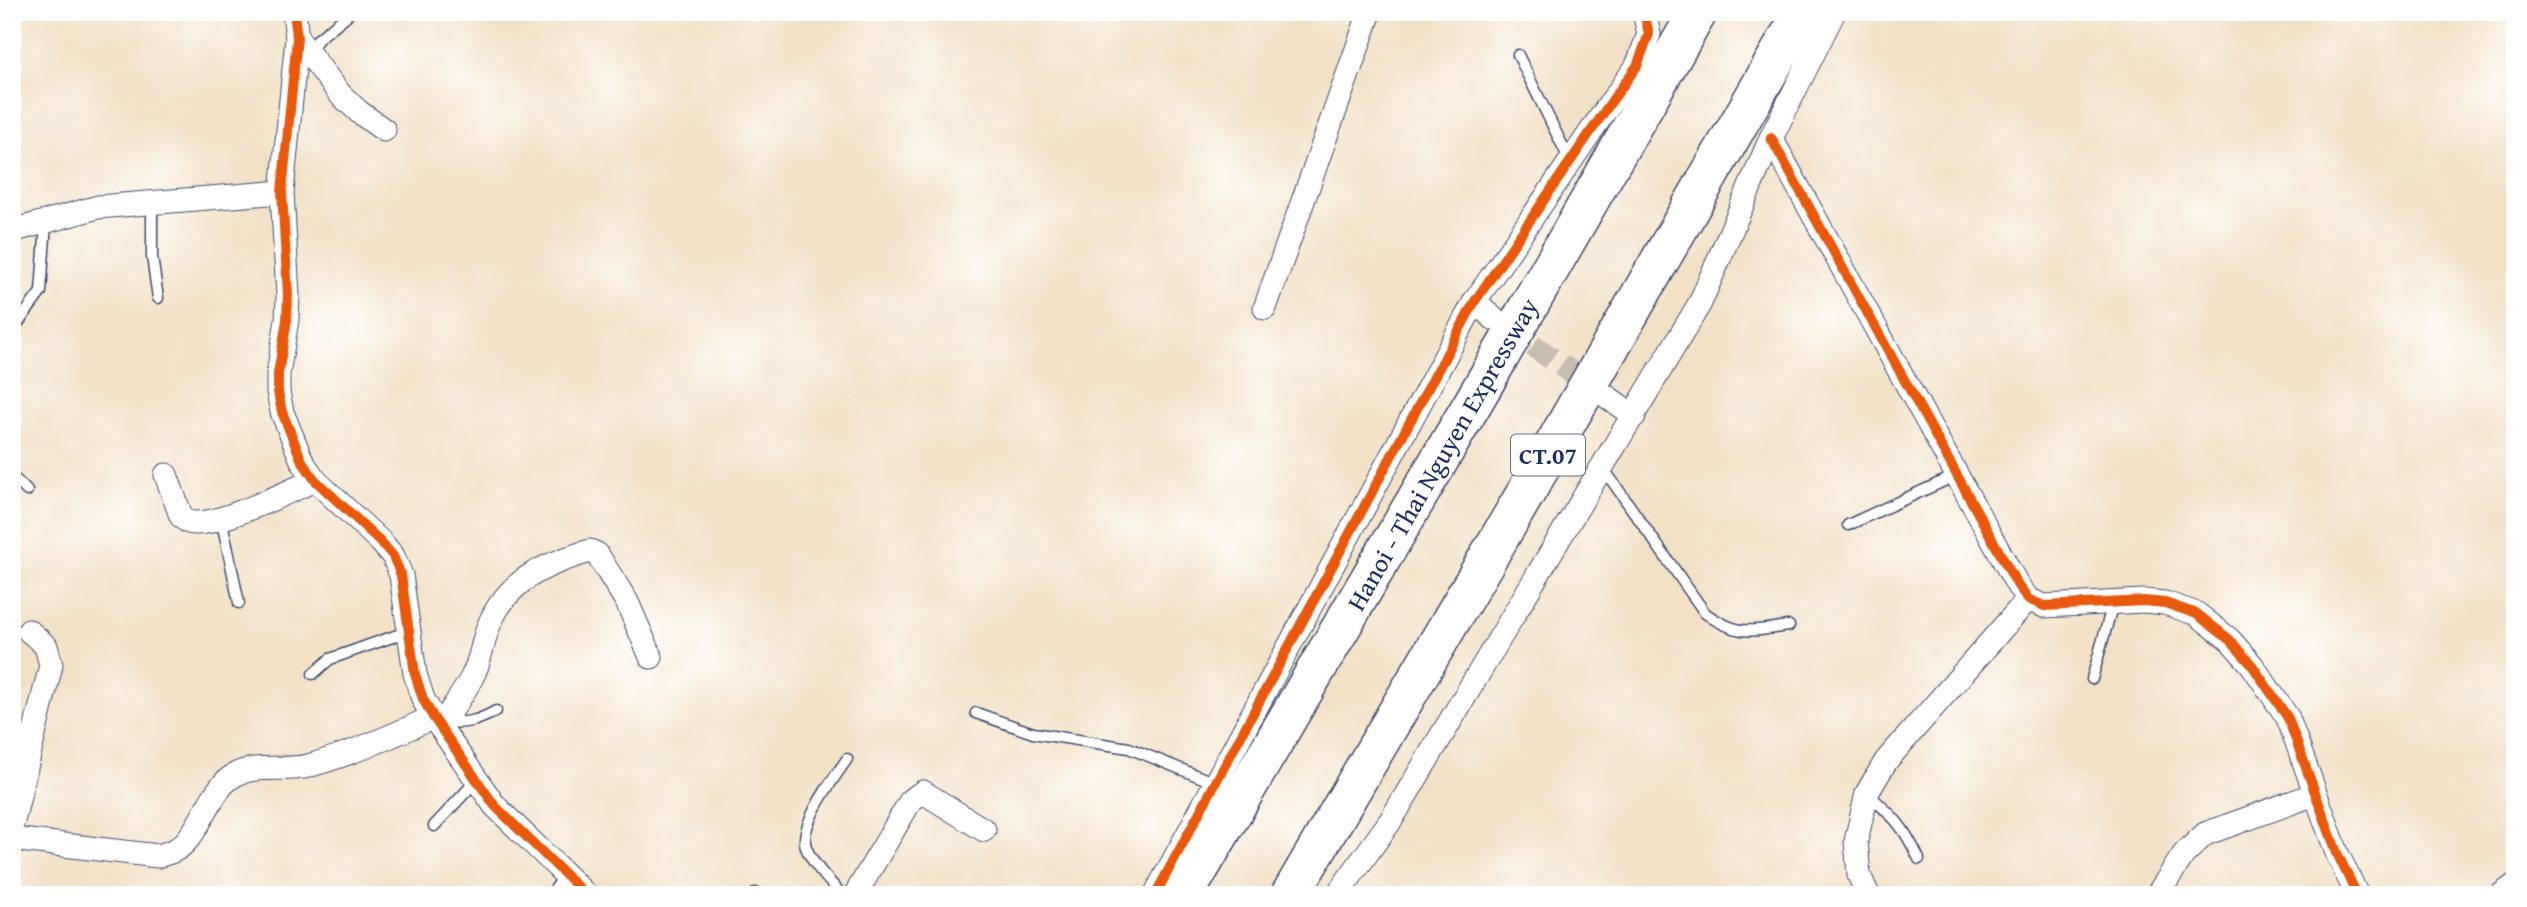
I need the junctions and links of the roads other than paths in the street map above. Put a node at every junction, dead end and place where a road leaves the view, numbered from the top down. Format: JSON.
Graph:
{"nodes":[{"id":1,"x":294,"y":12,"type":"edge"},
{"id":2,"x":351,"y":12,"type":"edge"},
{"id":3,"x":1370,"y":12,"type":"edge"},
{"id":4,"x":1644,"y":12,"type":"edge"},
{"id":5,"x":1698,"y":12,"type":"edge"},
{"id":6,"x":1803,"y":12,"type":"edge"},
{"id":7,"x":1834,"y":12,"type":"edge"},
{"id":8,"x":303,"y":45,"type":"junction"},
{"id":9,"x":1518,"y":55,"type":"dead end"},
{"id":10,"x":384,"y":130,"type":"dead end"},
{"id":11,"x":1771,"y":138,"type":"junction"},
{"id":12,"x":1570,"y":161,"type":"junction"},
{"id":13,"x":282,"y":192,"type":"junction"},
{"id":14,"x":152,"y":203,"type":"junction"},
{"id":15,"x":46,"y":223,"type":"junction"},
{"id":16,"x":12,"y":231,"type":"edge"},
{"id":17,"x":158,"y":298,"type":"dead end"},
{"id":18,"x":1475,"y":301,"type":"junction"},
{"id":19,"x":1265,"y":308,"type":"dead end"},
{"id":20,"x":1493,"y":318,"type":"tunnel mouth"},
{"id":21,"x":12,"y":331,"type":"edge"},
{"id":22,"x":1481,"y":389,"type":"junction"},
{"id":23,"x":1606,"y":396,"type":"tunnel mouth"},
{"id":24,"x":1633,"y":416,"type":"junction"},
{"id":25,"x":1603,"y":468,"type":"junction"},
{"id":26,"x":166,"y":475,"type":"dead end"},
{"id":27,"x":1957,"y":475,"type":"junction"},
{"id":28,"x":12,"y":476,"type":"edge"},
{"id":29,"x":314,"y":480,"type":"junction"},
{"id":30,"x":27,"y":491,"type":"dead end"},
{"id":31,"x":221,"y":517,"type":"junction"},
{"id":32,"x":1848,"y":525,"type":"dead end"},
{"id":33,"x":2028,"y":599,"type":"junction"},
{"id":34,"x":239,"y":603,"type":"dead end"},
{"id":35,"x":2113,"y":603,"type":"junction"},
{"id":36,"x":1789,"y":626,"type":"dead end"},
{"id":37,"x":29,"y":631,"type":"dead end"},
{"id":38,"x":409,"y":631,"type":"junction"},
{"id":39,"x":651,"y":657,"type":"dead end"},
{"id":40,"x":313,"y":674,"type":"dead end"},
{"id":41,"x":2092,"y":678,"type":"dead end"},
{"id":42,"x":496,"y":710,"type":"dead end"},
{"id":43,"x":976,"y":713,"type":"dead end"},
{"id":44,"x":440,"y":722,"type":"junction"},
{"id":45,"x":847,"y":759,"type":"dead end"},
{"id":46,"x":1215,"y":783,"type":"junction"},
{"id":47,"x":473,"y":784,"type":"junction"},
{"id":48,"x":1867,"y":793,"type":"junction"},
{"id":49,"x":2315,"y":794,"type":"junction"},
{"id":50,"x":12,"y":825,"type":"edge"},
{"id":51,"x":433,"y":826,"type":"dead end"},
{"id":52,"x":984,"y":830,"type":"dead end"},
{"id":53,"x":12,"y":839,"type":"edge"},
{"id":54,"x":1919,"y":859,"type":"dead end"},
{"id":55,"x":2515,"y":885,"type":"edge"},
{"id":56,"x":557,"y":886,"type":"edge"},
{"id":57,"x":2162,"y":893,"type":"edge"},
{"id":58,"x":586,"y":895,"type":"edge"},
{"id":59,"x":842,"y":895,"type":"edge"},
{"id":60,"x":855,"y":895,"type":"edge"},
{"id":61,"x":1155,"y":895,"type":"edge"},
{"id":62,"x":1177,"y":895,"type":"edge"},
{"id":63,"x":1184,"y":895,"type":"edge"},
{"id":64,"x":1290,"y":895,"type":"edge"},
{"id":65,"x":1337,"y":895,"type":"edge"},
{"id":66,"x":1868,"y":895,"type":"edge"},
{"id":67,"x":2357,"y":895,"type":"edge"},
{"id":68,"x":2501,"y":895,"type":"edge"}],
"edges":[{"from":1,"to":8,"type":"street"},
{"from":2,"to":8,"type":"lane"},
{"from":3,"to":19,"type":"street"},
{"from":4,"to":12,"type":"street"},
{"from":5,"to":22,"type":"highway","name":"Hanoi - Thai Nguyen Expressway"},
{"from":6,"to":64,"type":"highway","number":"CT.07"},
{"from":7,"to":11,"type":"street"},
{"from":8,"to":10,"type":"street"},
{"from":8,"to":13,"type":"street"},
{"from":9,"to":12,"type":"lane"},
{"from":11,"to":24,"type":"street"},
{"from":11,"to":27,"type":"street"},
{"from":12,"to":18,"type":"street"},
{"from":13,"to":14,"type":"street"},
{"from":13,"to":29,"type":"street"},
{"from":14,"to":15,"type":"street"},
{"from":14,"to":17,"type":"lane"},
{"from":15,"to":16,"type":"street"},
{"from":15,"to":21,"type":"lane"},
{"from":18,"to":20,"type":"street"},
{"from":18,"to":46,"type":"street"},
{"from":22,"to":62,"type":"highway"},
{"from":22,"to":63,"type":"highway","name":"Hanoi - Thai Nguyen Expressway"},
{"from":23,"to":24,"type":"street"},
{"from":24,"to":25,"type":"street"},
{"from":25,"to":36,"type":"lane"},
{"from":25,"to":65,"type":"street"},
{"from":26,"to":31,"type":"street"},
{"from":27,"to":32,"type":"lane"},
{"from":27,"to":33,"type":"street"},
{"from":28,"to":30,"type":"lane"},
{"from":29,"to":31,"type":"street"},
{"from":29,"to":38,"type":"street"},
{"from":31,"to":34,"type":"lane"},
{"from":33,"to":35,"type":"street"},
{"from":33,"to":48,"type":"street"},
{"from":35,"to":41,"type":"lane"},
{"from":35,"to":49,"type":"street"},
{"from":37,"to":50,"type":"street"},
{"from":38,"to":40,"type":"lane"},
{"from":38,"to":44,"type":"street"},
{"from":39,"to":44,"type":"street"},
{"from":42,"to":44,"type":"lane"},
{"from":43,"to":46,"type":"lane"},
{"from":44,"to":47,"type":"street"},
{"from":44,"to":53,"type":"street"},
{"from":45,"to":59,"type":"lane"},
{"from":46,"to":61,"type":"street"},
{"from":47,"to":51,"type":"lane"},
{"from":47,"to":56,"type":"street"},
{"from":48,"to":54,"type":"lane"},
{"from":48,"to":66,"type":"street"},
{"from":49,"to":57,"type":"street"},
{"from":49,"to":67,"type":"street"},
{"from":52,"to":60,"type":"street"},
{"from":55,"to":68,"type":"street"},
{"from":56,"to":58,"type":"street"}]}
